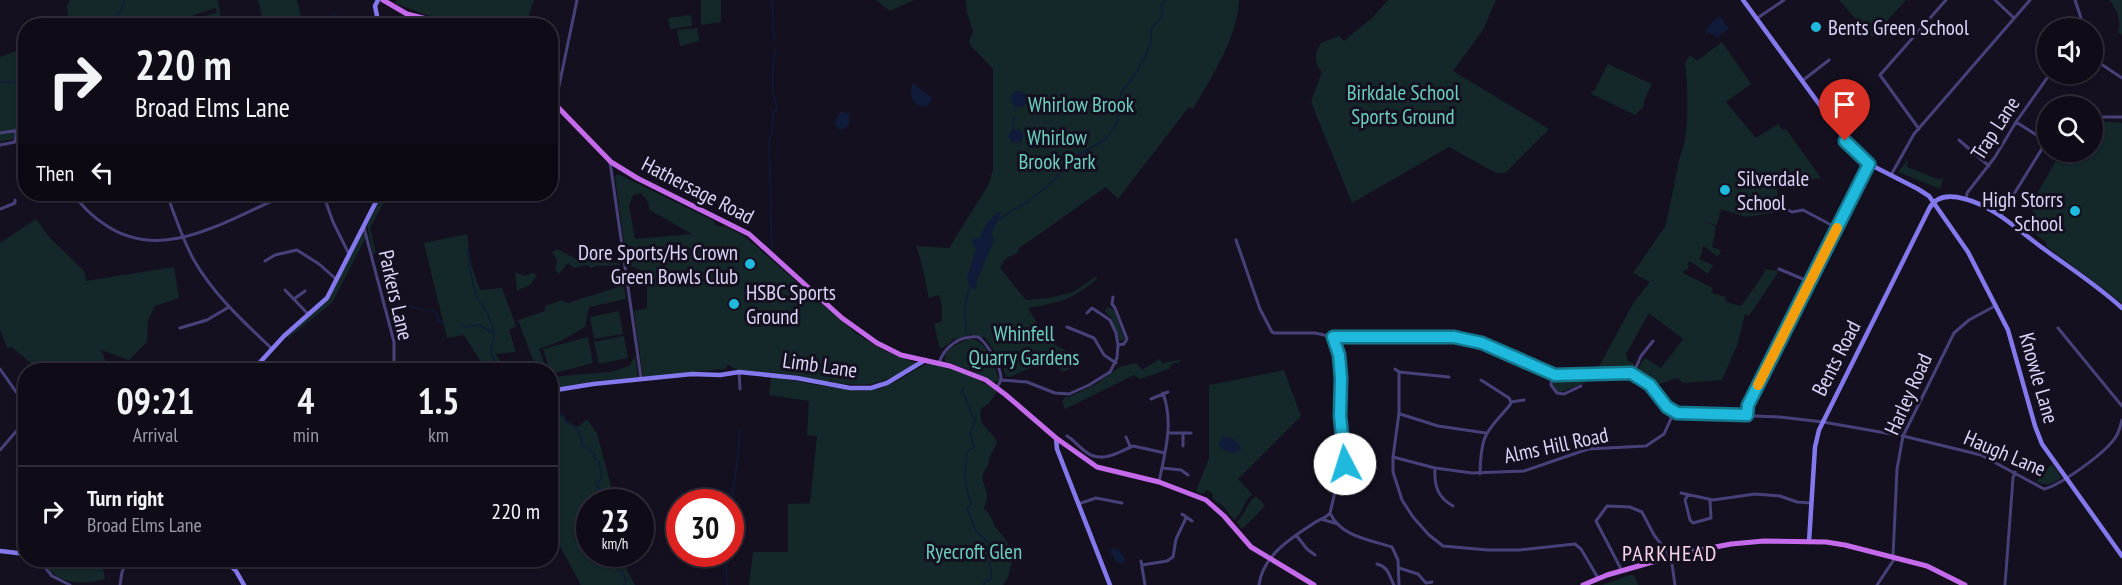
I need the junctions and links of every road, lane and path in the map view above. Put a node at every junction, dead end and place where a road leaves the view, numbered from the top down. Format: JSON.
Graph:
{"nodes":[{"id":1,"x":378,"y":0,"type":"edge"},
{"id":2,"x":383,"y":0,"type":"edge"},
{"id":3,"x":577,"y":0,"type":"edge"},
{"id":4,"x":1743,"y":0,"type":"edge"},
{"id":5,"x":1784,"y":0,"type":"edge"},
{"id":6,"x":1946,"y":0,"type":"edge"},
{"id":7,"x":1995,"y":0,"type":"edge"},
{"id":8,"x":2030,"y":0,"type":"edge"},
{"id":9,"x":2075,"y":0,"type":"edge"},
{"id":10,"x":377,"y":18,"type":"edge"},
{"id":11,"x":418,"y":18,"type":"edge"},
{"id":12,"x":2014,"y":18,"type":"junction"},
{"id":13,"x":2081,"y":18,"type":"edge"},
{"id":14,"x":1756,"y":19,"type":"junction"},
{"id":15,"x":1829,"y":60,"type":"dead end"},
{"id":16,"x":2103,"y":65,"type":"edge"},
{"id":17,"x":2122,"y":78,"type":"edge"},
{"id":18,"x":1802,"y":81,"type":"junction"},
{"id":19,"x":2043,"y":84,"type":"edge"},
{"id":20,"x":558,"y":89,"type":"edge"},
{"id":21,"x":558,"y":106,"type":"edge"},
{"id":22,"x":2103,"y":117,"type":"edge"},
{"id":23,"x":2122,"y":117,"type":"edge"},
{"id":24,"x":2016,"y":122,"type":"junction"},
{"id":25,"x":1919,"y":129,"type":"junction"},
{"id":26,"x":17,"y":131,"type":"joint"},
{"id":27,"x":0,"y":133,"type":"edge"},
{"id":28,"x":2037,"y":134,"type":"edge"},
{"id":29,"x":1959,"y":140,"type":"dead end"},
{"id":30,"x":0,"y":145,"type":"edge"},
{"id":31,"x":2037,"y":156,"type":"edge"},
{"id":32,"x":610,"y":161,"type":"junction"},
{"id":33,"x":1869,"y":164,"type":"junction"},
{"id":34,"x":1989,"y":166,"type":"junction"},
{"id":35,"x":1890,"y":176,"type":"junction"},
{"id":36,"x":1966,"y":199,"type":"junction"},
{"id":37,"x":80,"y":201,"type":"edge"},
{"id":38,"x":170,"y":201,"type":"edge"},
{"id":39,"x":326,"y":201,"type":"edge"},
{"id":40,"x":376,"y":201,"type":"edge"},
{"id":41,"x":269,"y":202,"type":"edge"},
{"id":42,"x":1934,"y":202,"type":"junction"},
{"id":43,"x":16,"y":204,"type":"dead end"},
{"id":44,"x":1784,"y":208,"type":"dead end"},
{"id":45,"x":0,"y":209,"type":"edge"},
{"id":46,"x":2000,"y":217,"type":"junction"},
{"id":47,"x":363,"y":227,"type":"junction"},
{"id":48,"x":1837,"y":228,"type":"junction"},
{"id":49,"x":183,"y":237,"type":"junction"},
{"id":50,"x":1236,"y":240,"type":"dead end"},
{"id":51,"x":349,"y":254,"type":"junction"},
{"id":52,"x":265,"y":261,"type":"dead end"},
{"id":53,"x":1779,"y":269,"type":"dead end"},
{"id":54,"x":336,"y":279,"type":"junction"},
{"id":55,"x":1810,"y":282,"type":"junction"},
{"id":56,"x":285,"y":290,"type":"dead end"},
{"id":57,"x":305,"y":291,"type":"dead end"},
{"id":58,"x":1113,"y":297,"type":"dead end"},
{"id":59,"x":294,"y":299,"type":"junction"},
{"id":60,"x":1997,"y":306,"type":"junction"},
{"id":61,"x":229,"y":307,"type":"junction"},
{"id":62,"x":2122,"y":308,"type":"edge"},
{"id":63,"x":1087,"y":313,"type":"dead end"},
{"id":64,"x":308,"y":314,"type":"junction"},
{"id":65,"x":1067,"y":327,"type":"dead end"},
{"id":66,"x":180,"y":328,"type":"dead end"},
{"id":67,"x":2058,"y":328,"type":"dead end"},
{"id":68,"x":1333,"y":337,"type":"junction"},
{"id":69,"x":1653,"y":341,"type":"dead end"},
{"id":70,"x":1118,"y":345,"type":"junction"},
{"id":71,"x":271,"y":348,"type":"junction"},
{"id":72,"x":925,"y":360,"type":"junction"},
{"id":73,"x":259,"y":363,"type":"edge"},
{"id":74,"x":394,"y":363,"type":"edge"},
{"id":75,"x":939,"y":363,"type":"junction"},
{"id":76,"x":1116,"y":363,"type":"junction"},
{"id":77,"x":0,"y":369,"type":"edge"},
{"id":78,"x":1395,"y":369,"type":"dead end"},
{"id":79,"x":739,"y":372,"type":"junction"},
{"id":80,"x":1399,"y":372,"type":"junction"},
{"id":81,"x":1634,"y":374,"type":"junction"},
{"id":82,"x":1552,"y":375,"type":"junction"},
{"id":83,"x":1449,"y":377,"type":"dead end"},
{"id":84,"x":641,"y":380,"type":"junction"},
{"id":85,"x":1001,"y":380,"type":"junction"},
{"id":86,"x":1481,"y":380,"type":"dead end"},
{"id":87,"x":1581,"y":386,"type":"dead end"},
{"id":88,"x":997,"y":387,"type":"junction"},
{"id":89,"x":740,"y":389,"type":"dead end"},
{"id":90,"x":558,"y":391,"type":"edge"},
{"id":91,"x":1168,"y":392,"type":"dead end"},
{"id":92,"x":1163,"y":393,"type":"junction"},
{"id":93,"x":18,"y":395,"type":"edge"},
{"id":94,"x":1151,"y":399,"type":"dead end"},
{"id":95,"x":1524,"y":400,"type":"dead end"},
{"id":96,"x":1511,"y":402,"type":"junction"},
{"id":97,"x":2122,"y":406,"type":"edge"},
{"id":98,"x":1674,"y":412,"type":"junction"},
{"id":99,"x":1399,"y":413,"type":"junction"},
{"id":100,"x":1747,"y":415,"type":"junction"},
{"id":101,"x":2122,"y":420,"type":"edge"},
{"id":102,"x":1823,"y":422,"type":"junction"},
{"id":103,"x":18,"y":429,"type":"edge"},
{"id":104,"x":1169,"y":433,"type":"junction"},
{"id":105,"x":1191,"y":433,"type":"dead end"},
{"id":106,"x":1486,"y":433,"type":"junction"},
{"id":107,"x":1183,"y":434,"type":"junction"},
{"id":108,"x":1070,"y":436,"type":"dead end"},
{"id":109,"x":1903,"y":436,"type":"junction"},
{"id":110,"x":1126,"y":437,"type":"dead end"},
{"id":111,"x":1056,"y":438,"type":"junction"},
{"id":112,"x":1183,"y":446,"type":"dead end"},
{"id":113,"x":1130,"y":447,"type":"junction"},
{"id":114,"x":0,"y":450,"type":"edge"},
{"id":115,"x":1165,"y":453,"type":"junction"},
{"id":116,"x":1393,"y":457,"type":"junction"},
{"id":117,"x":1162,"y":468,"type":"junction"},
{"id":118,"x":1435,"y":468,"type":"junction"},
{"id":119,"x":2015,"y":472,"type":"junction"},
{"id":120,"x":1480,"y":474,"type":"junction"},
{"id":121,"x":1188,"y":475,"type":"dead end"},
{"id":122,"x":2068,"y":478,"type":"junction"},
{"id":123,"x":1159,"y":482,"type":"junction"},
{"id":124,"x":1681,"y":493,"type":"dead end"},
{"id":125,"x":1688,"y":495,"type":"junction"},
{"id":126,"x":1710,"y":500,"type":"junction"},
{"id":127,"x":1115,"y":503,"type":"junction"},
{"id":128,"x":1122,"y":503,"type":"dead end"},
{"id":129,"x":1810,"y":503,"type":"junction"},
{"id":130,"x":1078,"y":504,"type":"junction"},
{"id":131,"x":1453,"y":506,"type":"dead end"},
{"id":132,"x":1114,"y":509,"type":"dead end"},
{"id":133,"x":1330,"y":513,"type":"junction"},
{"id":134,"x":1182,"y":514,"type":"dead end"},
{"id":135,"x":1186,"y":518,"type":"junction"},
{"id":136,"x":1321,"y":519,"type":"junction"},
{"id":137,"x":1192,"y":521,"type":"dead end"},
{"id":138,"x":1338,"y":524,"type":"junction"},
{"id":139,"x":1296,"y":535,"type":"junction"},
{"id":140,"x":1809,"y":542,"type":"junction"},
{"id":141,"x":1307,"y":549,"type":"junction"},
{"id":142,"x":0,"y":551,"type":"edge"},
{"id":143,"x":18,"y":553,"type":"edge"},
{"id":144,"x":1302,"y":553,"type":"dead end"},
{"id":145,"x":1175,"y":555,"type":"junction"},
{"id":146,"x":1315,"y":555,"type":"dead end"},
{"id":147,"x":1181,"y":556,"type":"dead end"},
{"id":148,"x":2122,"y":556,"type":"edge"},
{"id":149,"x":1671,"y":557,"type":"junction"},
{"id":150,"x":1894,"y":558,"type":"junction"},
{"id":151,"x":1269,"y":560,"type":"junction"},
{"id":152,"x":1377,"y":564,"type":"dead end"},
{"id":153,"x":45,"y":567,"type":"edge"},
{"id":154,"x":125,"y":567,"type":"edge"},
{"id":155,"x":232,"y":567,"type":"edge"},
{"id":156,"x":1399,"y":568,"type":"junction"},
{"id":157,"x":1622,"y":571,"type":"junction"},
{"id":158,"x":1598,"y":578,"type":"junction"},
{"id":159,"x":1432,"y":582,"type":"dead end"},
{"id":160,"x":1588,"y":584,"type":"edge"},
{"id":161,"x":70,"y":585,"type":"edge"},
{"id":162,"x":120,"y":585,"type":"edge"},
{"id":163,"x":244,"y":585,"type":"edge"},
{"id":164,"x":1110,"y":585,"type":"edge"},
{"id":165,"x":1145,"y":585,"type":"edge"},
{"id":166,"x":1259,"y":585,"type":"edge"},
{"id":167,"x":1314,"y":585,"type":"edge"},
{"id":168,"x":1394,"y":585,"type":"edge"},
{"id":169,"x":1399,"y":585,"type":"edge"},
{"id":170,"x":1675,"y":585,"type":"edge"},
{"id":171,"x":1878,"y":585,"type":"edge"},
{"id":172,"x":1965,"y":585,"type":"edge"},
{"id":173,"x":2005,"y":585,"type":"edge"}],
"edges":[{"from":1,"to":10,"type":"street"},
{"from":2,"to":11,"type":"main road"},
{"from":3,"to":20,"type":"street"},
{"from":4,"to":14,"type":"street"},
{"from":5,"to":14,"type":"street"},
{"from":6,"to":25,"type":"street"},
{"from":7,"to":12,"type":"street"},
{"from":8,"to":12,"type":"street"},
{"from":9,"to":13,"type":"street"},
{"from":12,"to":25,"type":"street"},
{"from":14,"to":18,"type":"street"},
{"from":15,"to":18,"type":"street"},
{"from":16,"to":17,"type":"street"},
{"from":18,"to":33,"type":"street"},
{"from":19,"to":24,"type":"street","name":"Trap Lane"},
{"from":21,"to":32,"type":"main road","name":"Hathersage Road"},
{"from":22,"to":23,"type":"street"},
{"from":24,"to":28,"type":"street"},
{"from":24,"to":34,"type":"street","name":"Trap Lane"},
{"from":25,"to":35,"type":"street"},
{"from":26,"to":27,"type":"street"},
{"from":26,"to":30,"type":"street"},
{"from":29,"to":34,"type":"street"},
{"from":31,"to":46,"type":"street"},
{"from":32,"to":72,"type":"main road","name":"Hathersage Road"},
{"from":32,"to":84,"type":"street"},
{"from":33,"to":35,"type":"street"},
{"from":33,"to":48,"type":"street"},
{"from":34,"to":36,"type":"street","name":"Trap Lane"},
{"from":35,"to":42,"type":"street"},
{"from":36,"to":42,"type":"street"},
{"from":36,"to":46,"type":"street"},
{"from":37,"to":49,"type":"street"},
{"from":38,"to":49,"type":"street"},
{"from":39,"to":51,"type":"street"},
{"from":40,"to":47,"type":"street"},
{"from":41,"to":49,"type":"street"},
{"from":42,"to":60,"type":"street","name":"Knowle Lane"},
{"from":42,"to":102,"type":"street","name":"Bents Road"},
{"from":43,"to":45,"type":"street"},
{"from":44,"to":48,"type":"street"},
{"from":46,"to":62,"type":"street"},
{"from":47,"to":51,"type":"street"},
{"from":47,"to":74,"type":"street","name":"Parkers Lane"},
{"from":48,"to":55,"type":"street"},
{"from":49,"to":61,"type":"street"},
{"from":50,"to":68,"type":"street"},
{"from":51,"to":54,"type":"street"},
{"from":52,"to":54,"type":"street"},
{"from":53,"to":55,"type":"street"},
{"from":54,"to":64,"type":"street"},
{"from":55,"to":100,"type":"street"},
{"from":56,"to":59,"type":"street"},
{"from":57,"to":59,"type":"street"},
{"from":58,"to":70,"type":"street"},
{"from":59,"to":64,"type":"street"},
{"from":60,"to":109,"type":"street","name":"Harley Road"},
{"from":60,"to":122,"type":"street","name":"Knowle Lane"},
{"from":61,"to":66,"type":"street"},
{"from":61,"to":71,"type":"street"},
{"from":63,"to":70,"type":"street"},
{"from":64,"to":71,"type":"street"},
{"from":65,"to":76,"type":"street"},
{"from":67,"to":97,"type":"street"},
{"from":68,"to":82,"type":"street"},
{"from":68,"to":133,"type":"street"},
{"from":69,"to":81,"type":"street"},
{"from":70,"to":76,"type":"street"},
{"from":71,"to":73,"type":"street"},
{"from":72,"to":75,"type":"main road","name":"Hathersage Road"},
{"from":72,"to":79,"type":"street","name":"Limb Lane"},
{"from":75,"to":85,"type":"street"},
{"from":75,"to":88,"type":"main road","name":"Hathersage Road"},
{"from":76,"to":85,"type":"street"},
{"from":77,"to":93,"type":"street"},
{"from":78,"to":80,"type":"street"},
{"from":79,"to":84,"type":"street","name":"Limb Lane"},
{"from":79,"to":89,"type":"street"},
{"from":80,"to":83,"type":"street"},
{"from":80,"to":99,"type":"street"},
{"from":81,"to":82,"type":"street"},
{"from":81,"to":98,"type":"street"},
{"from":82,"to":87,"type":"street"},
{"from":84,"to":90,"type":"street","name":"Limb Lane"},
{"from":85,"to":88,"type":"street"},
{"from":86,"to":96,"type":"street"},
{"from":88,"to":111,"type":"main road","name":"Hathersage Road"},
{"from":91,"to":92,"type":"street"},
{"from":92,"to":94,"type":"street"},
{"from":92,"to":104,"type":"street"},
{"from":95,"to":96,"type":"street"},
{"from":96,"to":106,"type":"street"},
{"from":98,"to":100,"type":"street","name":"Haugh Lane"},
{"from":98,"to":120,"type":"street","name":"Alms Hill Road"},
{"from":99,"to":106,"type":"street"},
{"from":99,"to":116,"type":"street"},
{"from":100,"to":102,"type":"street","name":"Haugh Lane"},
{"from":101,"to":122,"type":"street"},
{"from":102,"to":109,"type":"street","name":"Haugh Lane"},
{"from":102,"to":129,"type":"street","name":"Bents Road"},
{"from":103,"to":114,"type":"street"},
{"from":104,"to":107,"type":"street"},
{"from":104,"to":115,"type":"street"},
{"from":105,"to":107,"type":"street"},
{"from":106,"to":120,"type":"street"},
{"from":107,"to":112,"type":"street"},
{"from":108,"to":113,"type":"street"},
{"from":109,"to":119,"type":"street","name":"Haugh Lane"},
{"from":109,"to":150,"type":"street","name":"Harley Road"},
{"from":110,"to":113,"type":"street"},
{"from":111,"to":123,"type":"main road","name":"Hathersage Road"},
{"from":111,"to":130,"type":"street"},
{"from":113,"to":115,"type":"street"},
{"from":115,"to":117,"type":"street"},
{"from":116,"to":118,"type":"street","name":"Alms Hill Road"},
{"from":116,"to":158,"type":"street"},
{"from":117,"to":121,"type":"street"},
{"from":117,"to":123,"type":"street"},
{"from":118,"to":120,"type":"street","name":"Alms Hill Road"},
{"from":118,"to":131,"type":"street"},
{"from":119,"to":122,"type":"street","name":"Haugh Lane"},
{"from":119,"to":173,"type":"street"},
{"from":122,"to":148,"type":"street","name":"Knowle Lane"},
{"from":123,"to":151,"type":"main road","name":"Hathersage Road"},
{"from":124,"to":125,"type":"street"},
{"from":125,"to":126,"type":"street"},
{"from":125,"to":126,"type":"street"},
{"from":126,"to":129,"type":"street"},
{"from":127,"to":128,"type":"street"},
{"from":127,"to":130,"type":"street"},
{"from":127,"to":132,"type":"street"},
{"from":129,"to":140,"type":"street","name":"Bents Road"},
{"from":130,"to":164,"type":"street"},
{"from":133,"to":136,"type":"street"},
{"from":133,"to":138,"type":"street"},
{"from":134,"to":135,"type":"street"},
{"from":135,"to":137,"type":"street"},
{"from":135,"to":145,"type":"street"},
{"from":136,"to":138,"type":"street"},
{"from":136,"to":139,"type":"street"},
{"from":138,"to":156,"type":"street"},
{"from":139,"to":141,"type":"street"},
{"from":139,"to":151,"type":"street"},
{"from":140,"to":149,"type":"main road"},
{"from":140,"to":150,"type":"main road"},
{"from":141,"to":144,"type":"street"},
{"from":141,"to":146,"type":"street"},
{"from":142,"to":143,"type":"street"},
{"from":145,"to":147,"type":"street"},
{"from":145,"to":165,"type":"street"},
{"from":149,"to":157,"type":"main road"},
{"from":149,"to":157,"type":"street"},
{"from":149,"to":170,"type":"street"},
{"from":150,"to":171,"type":"street"},
{"from":150,"to":172,"type":"main road"},
{"from":151,"to":166,"type":"street"},
{"from":151,"to":167,"type":"main road","name":"Hathersage Road"},
{"from":152,"to":168,"type":"street"},
{"from":153,"to":161,"type":"street"},
{"from":154,"to":162,"type":"street"},
{"from":155,"to":163,"type":"street"},
{"from":156,"to":159,"type":"street"},
{"from":156,"to":169,"type":"street"},
{"from":157,"to":158,"type":"main road"},
{"from":158,"to":160,"type":"main road"}]}
